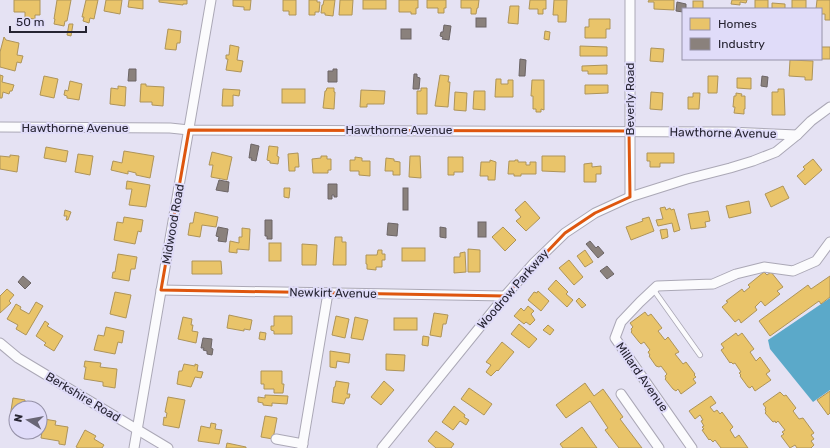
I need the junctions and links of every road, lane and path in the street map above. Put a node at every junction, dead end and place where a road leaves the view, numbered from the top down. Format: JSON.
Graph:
{"nodes":[{"id":1,"x":211,"y":0,"type":"edge"},
{"id":2,"x":630,"y":0,"type":"edge"},
{"id":3,"x":830,"y":107,"type":"edge"},
{"id":4,"x":0,"y":127,"type":"edge"},
{"id":5,"x":189,"y":130,"type":"junction"},
{"id":6,"x":629,"y":131,"type":"junction"},
{"id":7,"x":797,"y":135,"type":"junction"},
{"id":8,"x":630,"y":197,"type":"junction"},
{"id":9,"x":830,"y":242,"type":"edge"},
{"id":10,"x":653,"y":289,"type":"junction"},
{"id":11,"x":161,"y":290,"type":"junction"},
{"id":12,"x":328,"y":293,"type":"junction"},
{"id":13,"x":505,"y":296,"type":"junction"},
{"id":14,"x":0,"y":343,"type":"edge"},
{"id":15,"x":700,"y":354,"type":"dead end"},
{"id":16,"x":621,"y":394,"type":"dead end"},
{"id":17,"x":137,"y":429,"type":"junction"},
{"id":18,"x":276,"y":439,"type":"dead end"},
{"id":19,"x":302,"y":446,"type":"edge"},
{"id":20,"x":134,"y":448,"type":"edge"},
{"id":21,"x":168,"y":448,"type":"edge"},
{"id":22,"x":382,"y":448,"type":"edge"},
{"id":23,"x":659,"y":448,"type":"edge"},
{"id":24,"x":692,"y":448,"type":"edge"}],
"edges":[{"from":1,"to":5,"type":"street","name":"Midwood Road"},
{"from":2,"to":6,"type":"street","name":"Beverly Road"},
{"from":3,"to":7,"type":"street","name":"Woodrow Parkway"},
{"from":4,"to":5,"type":"street","name":"Hawthorne Avenue"},
{"from":5,"to":6,"type":"street","name":"Hawthorne Avenue"},
{"from":5,"to":11,"type":"street","name":"Midwood Road"},
{"from":6,"to":7,"type":"street","name":"Hawthorne Avenue"},
{"from":6,"to":8,"type":"street","name":"Beverly Road"},
{"from":7,"to":8,"type":"street","name":"Woodrow Parkway"},
{"from":8,"to":13,"type":"street","name":"Woodrow Parkway"},
{"from":9,"to":10,"type":"street"},
{"from":10,"to":15,"type":"lane"},
{"from":10,"to":24,"type":"street","name":"Millard Avenue"},
{"from":11,"to":12,"type":"street","name":"Newkirt Avenue"},
{"from":11,"to":17,"type":"street","name":"Midwood Road"},
{"from":12,"to":13,"type":"street","name":"Newkirt Avenue"},
{"from":12,"to":19,"type":"street"},
{"from":13,"to":22,"type":"street","name":"Woodrow Parkway"},
{"from":14,"to":17,"type":"street","name":"Berkshire Road"},
{"from":16,"to":23,"type":"street"},
{"from":17,"to":20,"type":"street","name":"Midwood Road"},
{"from":17,"to":21,"type":"street","name":"Berkshire Road"},
{"from":18,"to":19,"type":"street"}]}
